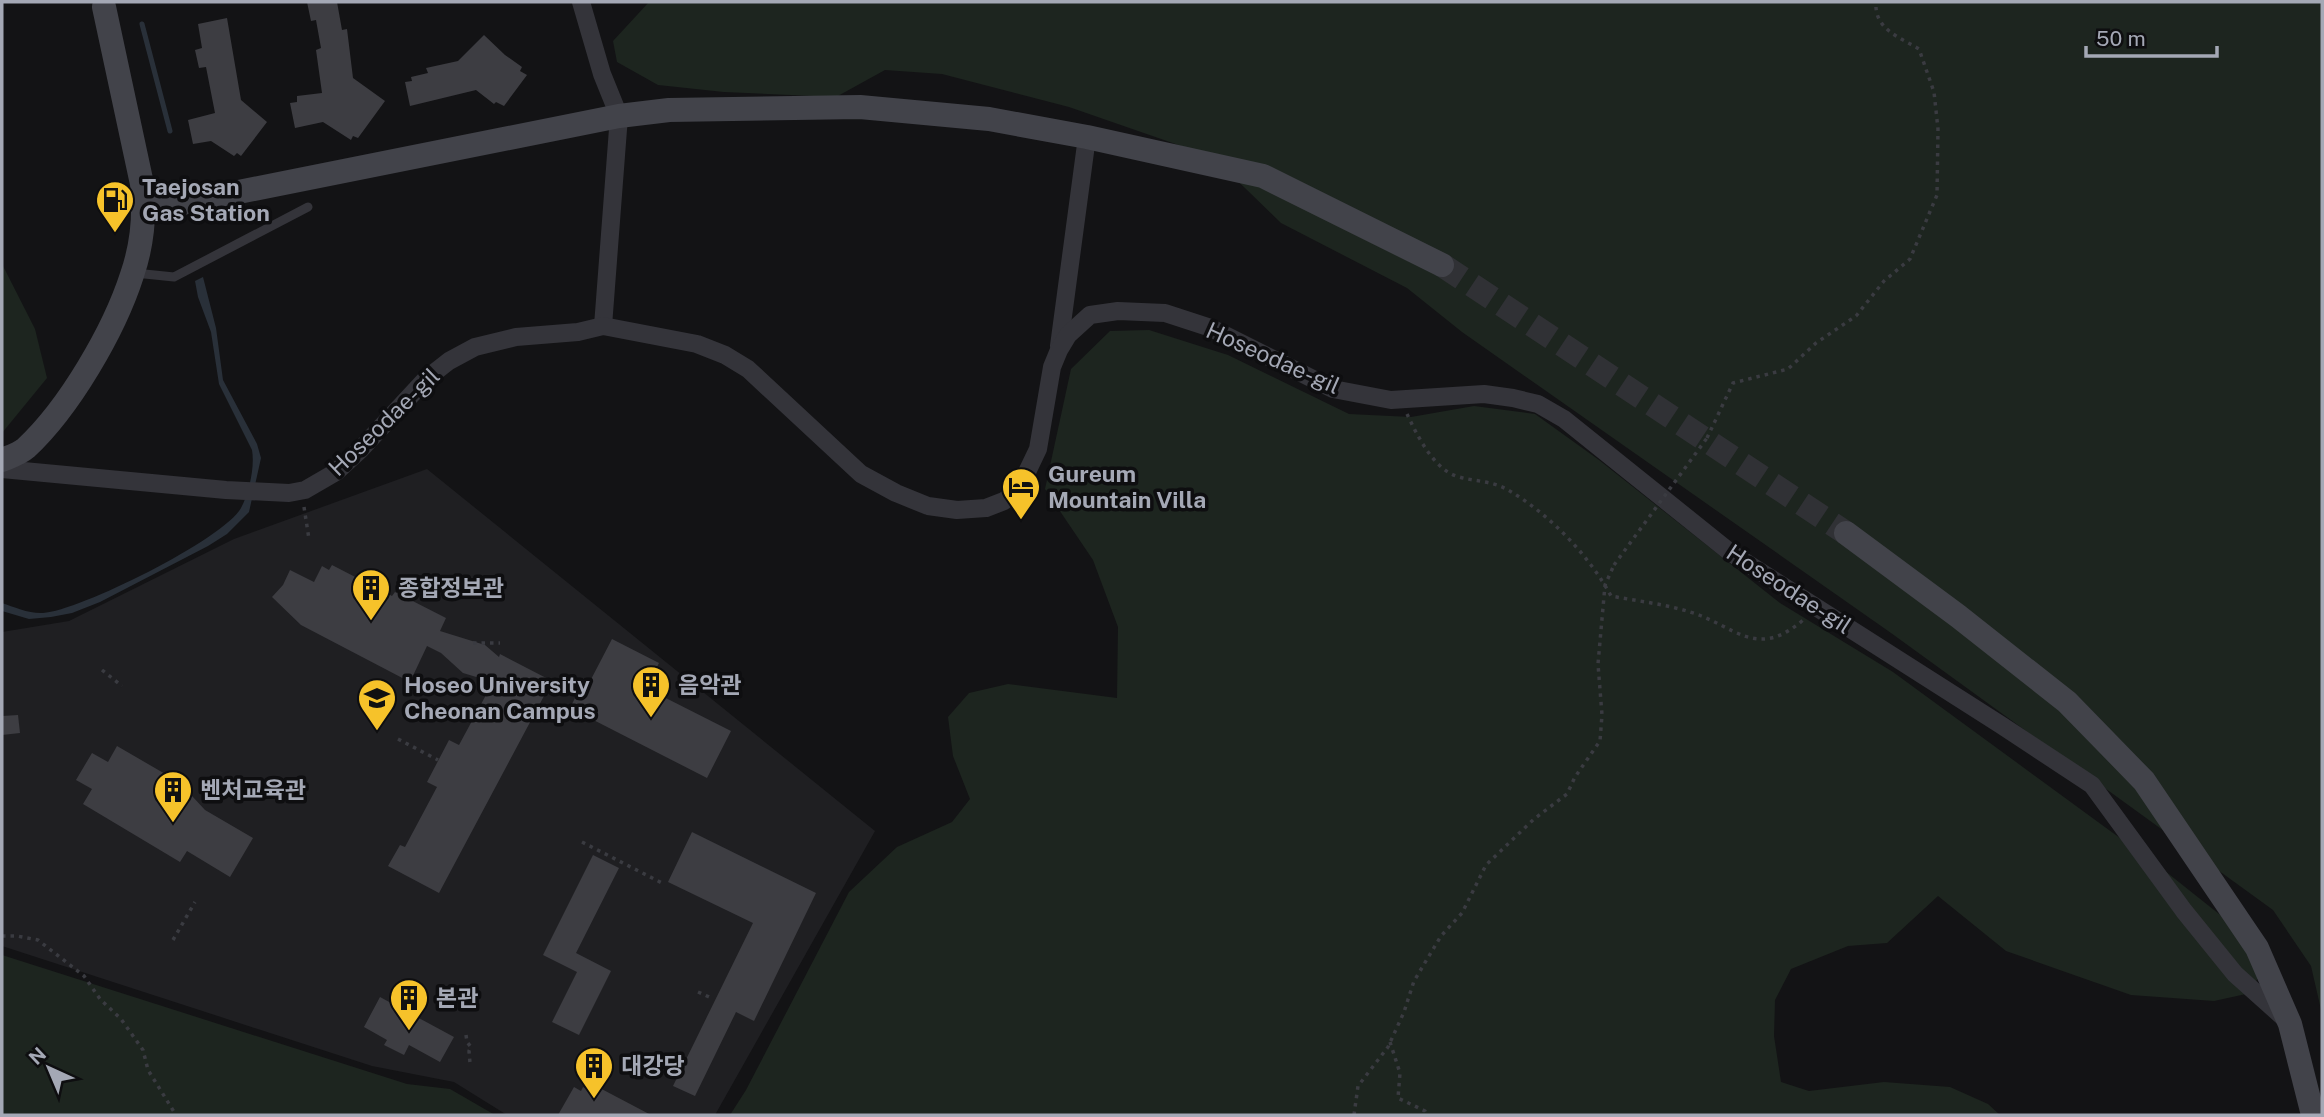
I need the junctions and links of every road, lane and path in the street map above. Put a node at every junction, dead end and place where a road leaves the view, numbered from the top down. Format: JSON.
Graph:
{"nodes":[{"id":1,"x":581,"y":2,"type":"edge"},
{"id":2,"x":1876,"y":2,"type":"edge"},
{"id":3,"x":109,"y":4,"type":"edge"},
{"id":4,"x":619,"y":116,"type":"junction"},
{"id":5,"x":1087,"y":137,"type":"junction"},
{"id":6,"x":308,"y":207,"type":"dead end"},
{"id":7,"x":144,"y":211,"type":"junction"},
{"id":8,"x":1442,"y":265,"type":"tunnel mouth"},
{"id":9,"x":133,"y":273,"type":"junction"},
{"id":10,"x":603,"y":326,"type":"junction"},
{"id":11,"x":1059,"y":350,"type":"junction"},
{"id":12,"x":1399,"y":400,"type":"junction"},
{"id":13,"x":2,"y":460,"type":"edge"},
{"id":14,"x":2,"y":469,"type":"edge"},
{"id":15,"x":305,"y":490,"type":"junction"},
{"id":16,"x":1846,"y":533,"type":"tunnel mouth"},
{"id":17,"x":309,"y":539,"type":"dead end"},
{"id":18,"x":1605,"y":584,"type":"junction"},
{"id":19,"x":1820,"y":611,"type":"junction"},
{"id":20,"x":473,"y":643,"type":"dead end"},
{"id":21,"x":500,"y":643,"type":"dead end"},
{"id":22,"x":102,"y":670,"type":"dead end"},
{"id":23,"x":122,"y":687,"type":"dead end"},
{"id":24,"x":398,"y":739,"type":"dead end"},
{"id":25,"x":438,"y":760,"type":"dead end"},
{"id":26,"x":582,"y":842,"type":"dead end"},
{"id":27,"x":662,"y":883,"type":"dead end"},
{"id":28,"x":195,"y":902,"type":"dead end"},
{"id":29,"x":2,"y":936,"type":"edge"},
{"id":30,"x":173,"y":940,"type":"dead end"},
{"id":31,"x":698,"y":992,"type":"dead end"},
{"id":32,"x":709,"y":996,"type":"dead end"},
{"id":33,"x":2290,"y":1024,"type":"junction"},
{"id":34,"x":466,"y":1035,"type":"dead end"},
{"id":35,"x":1390,"y":1042,"type":"junction"},
{"id":36,"x":663,"y":1062,"type":"dead end"},
{"id":37,"x":470,"y":1063,"type":"dead end"},
{"id":38,"x":675,"y":1068,"type":"dead end"},
{"id":39,"x":176,"y":1115,"type":"edge"},
{"id":40,"x":1354,"y":1115,"type":"edge"},
{"id":41,"x":1427,"y":1115,"type":"edge"},
{"id":42,"x":2313,"y":1115,"type":"edge"}],
"edges":[{"from":1,"to":4,"type":"street"},
{"from":2,"to":18,"type":"path","bridge":true},
{"from":3,"to":7,"type":"street"},
{"from":4,"to":5,"type":"street"},
{"from":4,"to":7,"type":"street"},
{"from":4,"to":10,"type":"street"},
{"from":5,"to":8,"type":"street"},
{"from":5,"to":11,"type":"street"},
{"from":6,"to":9,"type":"lane"},
{"from":7,"to":9,"type":"street"},
{"from":9,"to":13,"type":"street"},
{"from":10,"to":11,"type":"street","name":"Hoseodae-gil"},
{"from":10,"to":15,"type":"street","name":"Hoseodae-gil"},
{"from":11,"to":12,"type":"street","name":"Hoseodae-gil"},
{"from":12,"to":18,"type":"path"},
{"from":12,"to":19,"type":"street","name":"Hoseodae-gil"},
{"from":14,"to":15,"type":"street","name":"Hoseodae-gil"},
{"from":15,"to":17,"type":"path"},
{"from":16,"to":33,"type":"street"},
{"from":18,"to":19,"type":"path"},
{"from":18,"to":35,"type":"path"},
{"from":19,"to":33,"type":"street","name":"Hoseodae-gil"},
{"from":20,"to":21,"type":"path"},
{"from":22,"to":23,"type":"path"},
{"from":24,"to":25,"type":"path"},
{"from":26,"to":27,"type":"path"},
{"from":28,"to":30,"type":"path"},
{"from":29,"to":39,"type":"path"},
{"from":31,"to":32,"type":"path"},
{"from":33,"to":42,"type":"street"},
{"from":34,"to":37,"type":"path"},
{"from":35,"to":40,"type":"path"},
{"from":35,"to":41,"type":"path"},
{"from":36,"to":38,"type":"path"}]}
